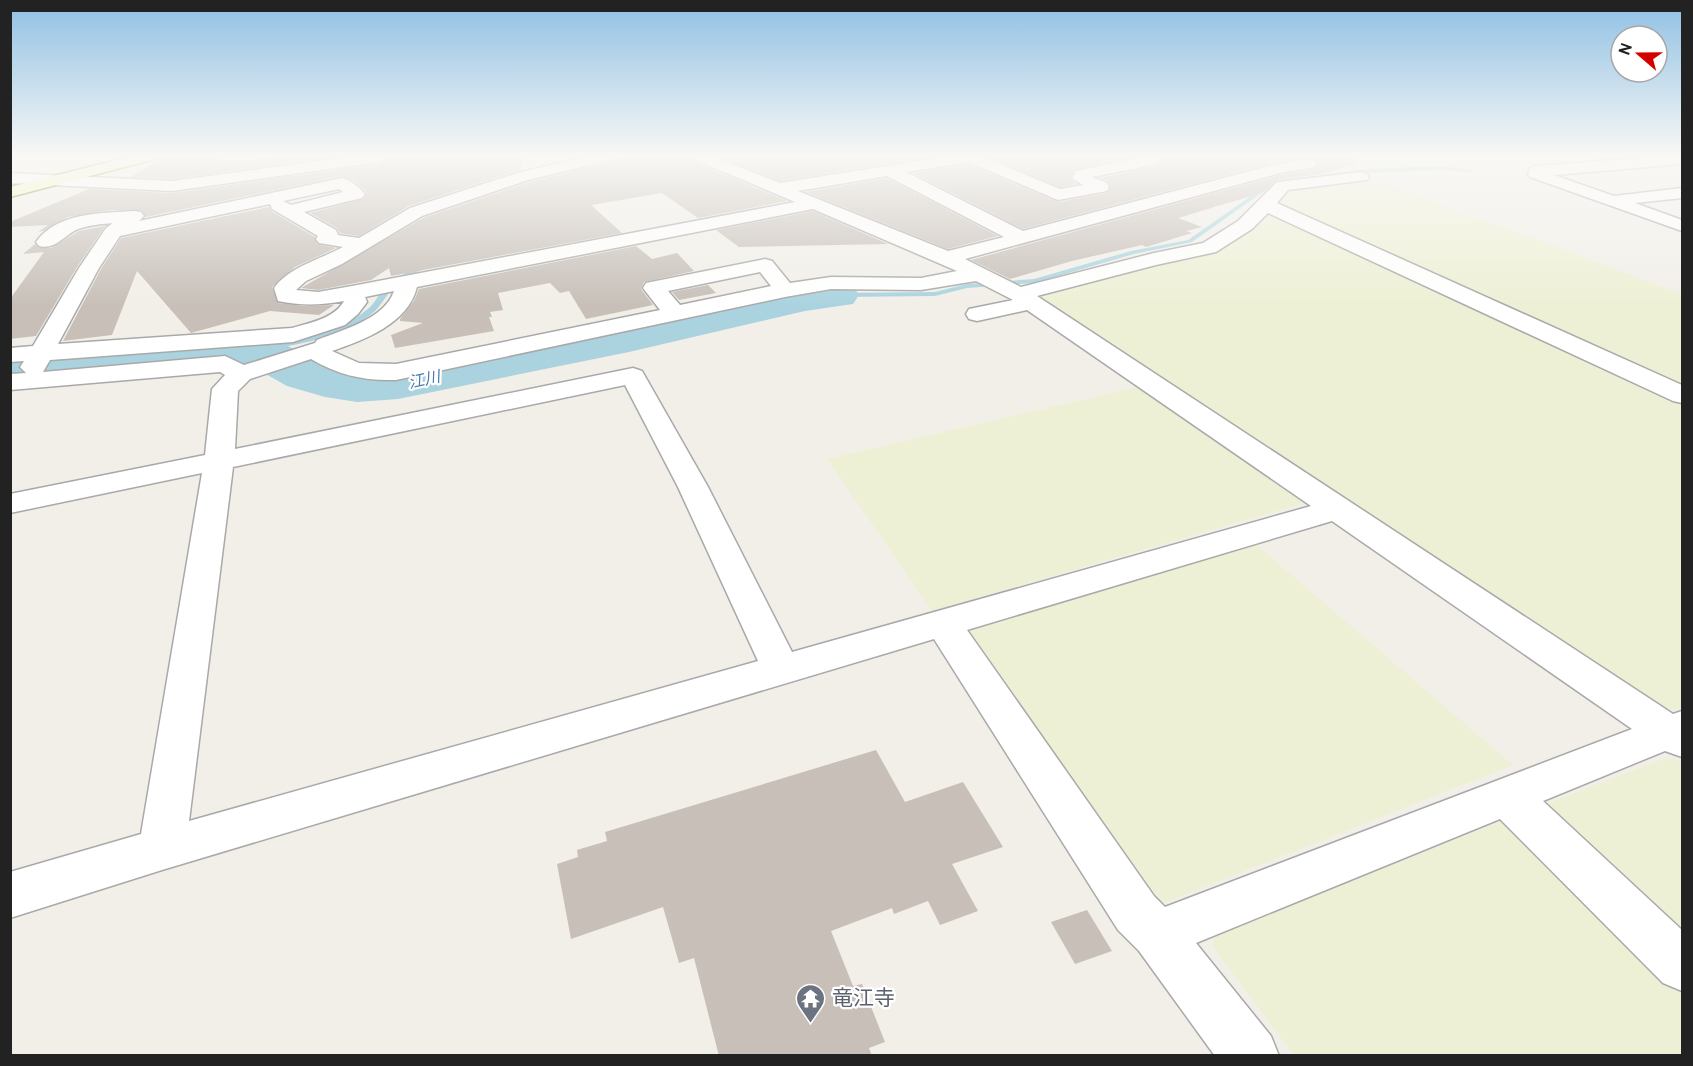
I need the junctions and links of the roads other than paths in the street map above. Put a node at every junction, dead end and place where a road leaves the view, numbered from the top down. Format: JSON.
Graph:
{"nodes":[{"id":1,"x":146,"y":207,"type":"edge"},
{"id":2,"x":226,"y":207,"type":"edge"},
{"id":3,"x":280,"y":207,"type":"edge"},
{"id":4,"x":305,"y":207,"type":"edge"},
{"id":5,"x":430,"y":207,"type":"edge"},
{"id":6,"x":798,"y":207,"type":"edge"},
{"id":7,"x":819,"y":207,"type":"edge"},
{"id":8,"x":960,"y":207,"type":"edge"},
{"id":9,"x":1136,"y":207,"type":"edge"},
{"id":10,"x":1264,"y":207,"type":"edge"},
{"id":11,"x":1270,"y":207,"type":"edge"},
{"id":12,"x":1626,"y":207,"type":"edge"},
{"id":13,"x":288,"y":211,"type":"junction"},
{"id":14,"x":135,"y":216,"type":"junction"},
{"id":15,"x":1683,"y":226,"type":"edge"},
{"id":16,"x":112,"y":232,"type":"junction"},
{"id":17,"x":1021,"y":238,"type":"junction"},
{"id":18,"x":46,"y":242,"type":"dead end"},
{"id":19,"x":363,"y":244,"type":"junction"},
{"id":20,"x":947,"y":258,"type":"junction"},
{"id":21,"x":978,"y":274,"type":"junction"},
{"id":22,"x":406,"y":283,"type":"junction"},
{"id":23,"x":784,"y":290,"type":"junction"},
{"id":24,"x":363,"y":291,"type":"junction"},
{"id":25,"x":1026,"y":298,"type":"junction"},
{"id":26,"x":675,"y":314,"type":"junction"},
{"id":27,"x":977,"y":314,"type":"dead end"},
{"id":28,"x":312,"y":351,"type":"junction"},
{"id":29,"x":41,"y":354,"type":"junction"},
{"id":30,"x":10,"y":356,"type":"edge"},
{"id":31,"x":242,"y":374,"type":"junction"},
{"id":32,"x":18,"y":387,"type":"edge"},
{"id":33,"x":1683,"y":395,"type":"edge"},
{"id":34,"x":219,"y":463,"type":"junction"},
{"id":35,"x":10,"y":504,"type":"edge"},
{"id":36,"x":1340,"y":508,"type":"junction"},
{"id":37,"x":942,"y":622,"type":"junction"},
{"id":38,"x":782,"y":670,"type":"junction"},
{"id":39,"x":1678,"y":734,"type":"edge"},
{"id":40,"x":1508,"y":796,"type":"junction"},
{"id":41,"x":162,"y":849,"type":"junction"},
{"id":42,"x":10,"y":895,"type":"edge"},
{"id":43,"x":1157,"y":934,"type":"junction"},
{"id":44,"x":1683,"y":964,"type":"edge"},
{"id":45,"x":1251,"y":1056,"type":"edge"}],
"edges":[{"from":1,"to":14,"type":"street"},
{"from":2,"to":16,"type":"street"},
{"from":3,"to":13,"type":"street"},
{"from":4,"to":13,"type":"street"},
{"from":5,"to":19,"type":"street"},
{"from":6,"to":22,"type":"street"},
{"from":7,"to":20,"type":"street"},
{"from":8,"to":17,"type":"street"},
{"from":9,"to":17,"type":"street"},
{"from":10,"to":25,"type":"street"},
{"from":11,"to":33,"type":"street"},
{"from":12,"to":15,"type":"street"},
{"from":13,"to":19,"type":"street"},
{"from":14,"to":16,"type":"street"},
{"from":14,"to":18,"type":"street"},
{"from":16,"to":29,"type":"street"},
{"from":17,"to":20,"type":"street"},
{"from":19,"to":24,"type":"street"},
{"from":20,"to":21,"type":"street"},
{"from":21,"to":23,"type":"street"},
{"from":21,"to":25,"type":"street"},
{"from":22,"to":24,"type":"street"},
{"from":22,"to":28,"type":"street"},
{"from":23,"to":26,"type":"street"},
{"from":23,"to":26,"type":"street"},
{"from":24,"to":29,"type":"street"},
{"from":25,"to":27,"type":"street"},
{"from":25,"to":36,"type":"street"},
{"from":26,"to":28,"type":"street"},
{"from":28,"to":31,"type":"street"},
{"from":29,"to":30,"type":"street"},
{"from":29,"to":32,"type":"street"},
{"from":31,"to":32,"type":"street"},
{"from":31,"to":34,"type":"street"},
{"from":34,"to":35,"type":"street"},
{"from":34,"to":38,"type":"street"},
{"from":34,"to":41,"type":"street"},
{"from":36,"to":37,"type":"street"},
{"from":36,"to":39,"type":"street"},
{"from":37,"to":38,"type":"street"},
{"from":37,"to":43,"type":"street"},
{"from":38,"to":41,"type":"street"},
{"from":39,"to":40,"type":"street"},
{"from":40,"to":43,"type":"street"},
{"from":40,"to":44,"type":"street"},
{"from":41,"to":42,"type":"street"},
{"from":43,"to":45,"type":"street"}]}
